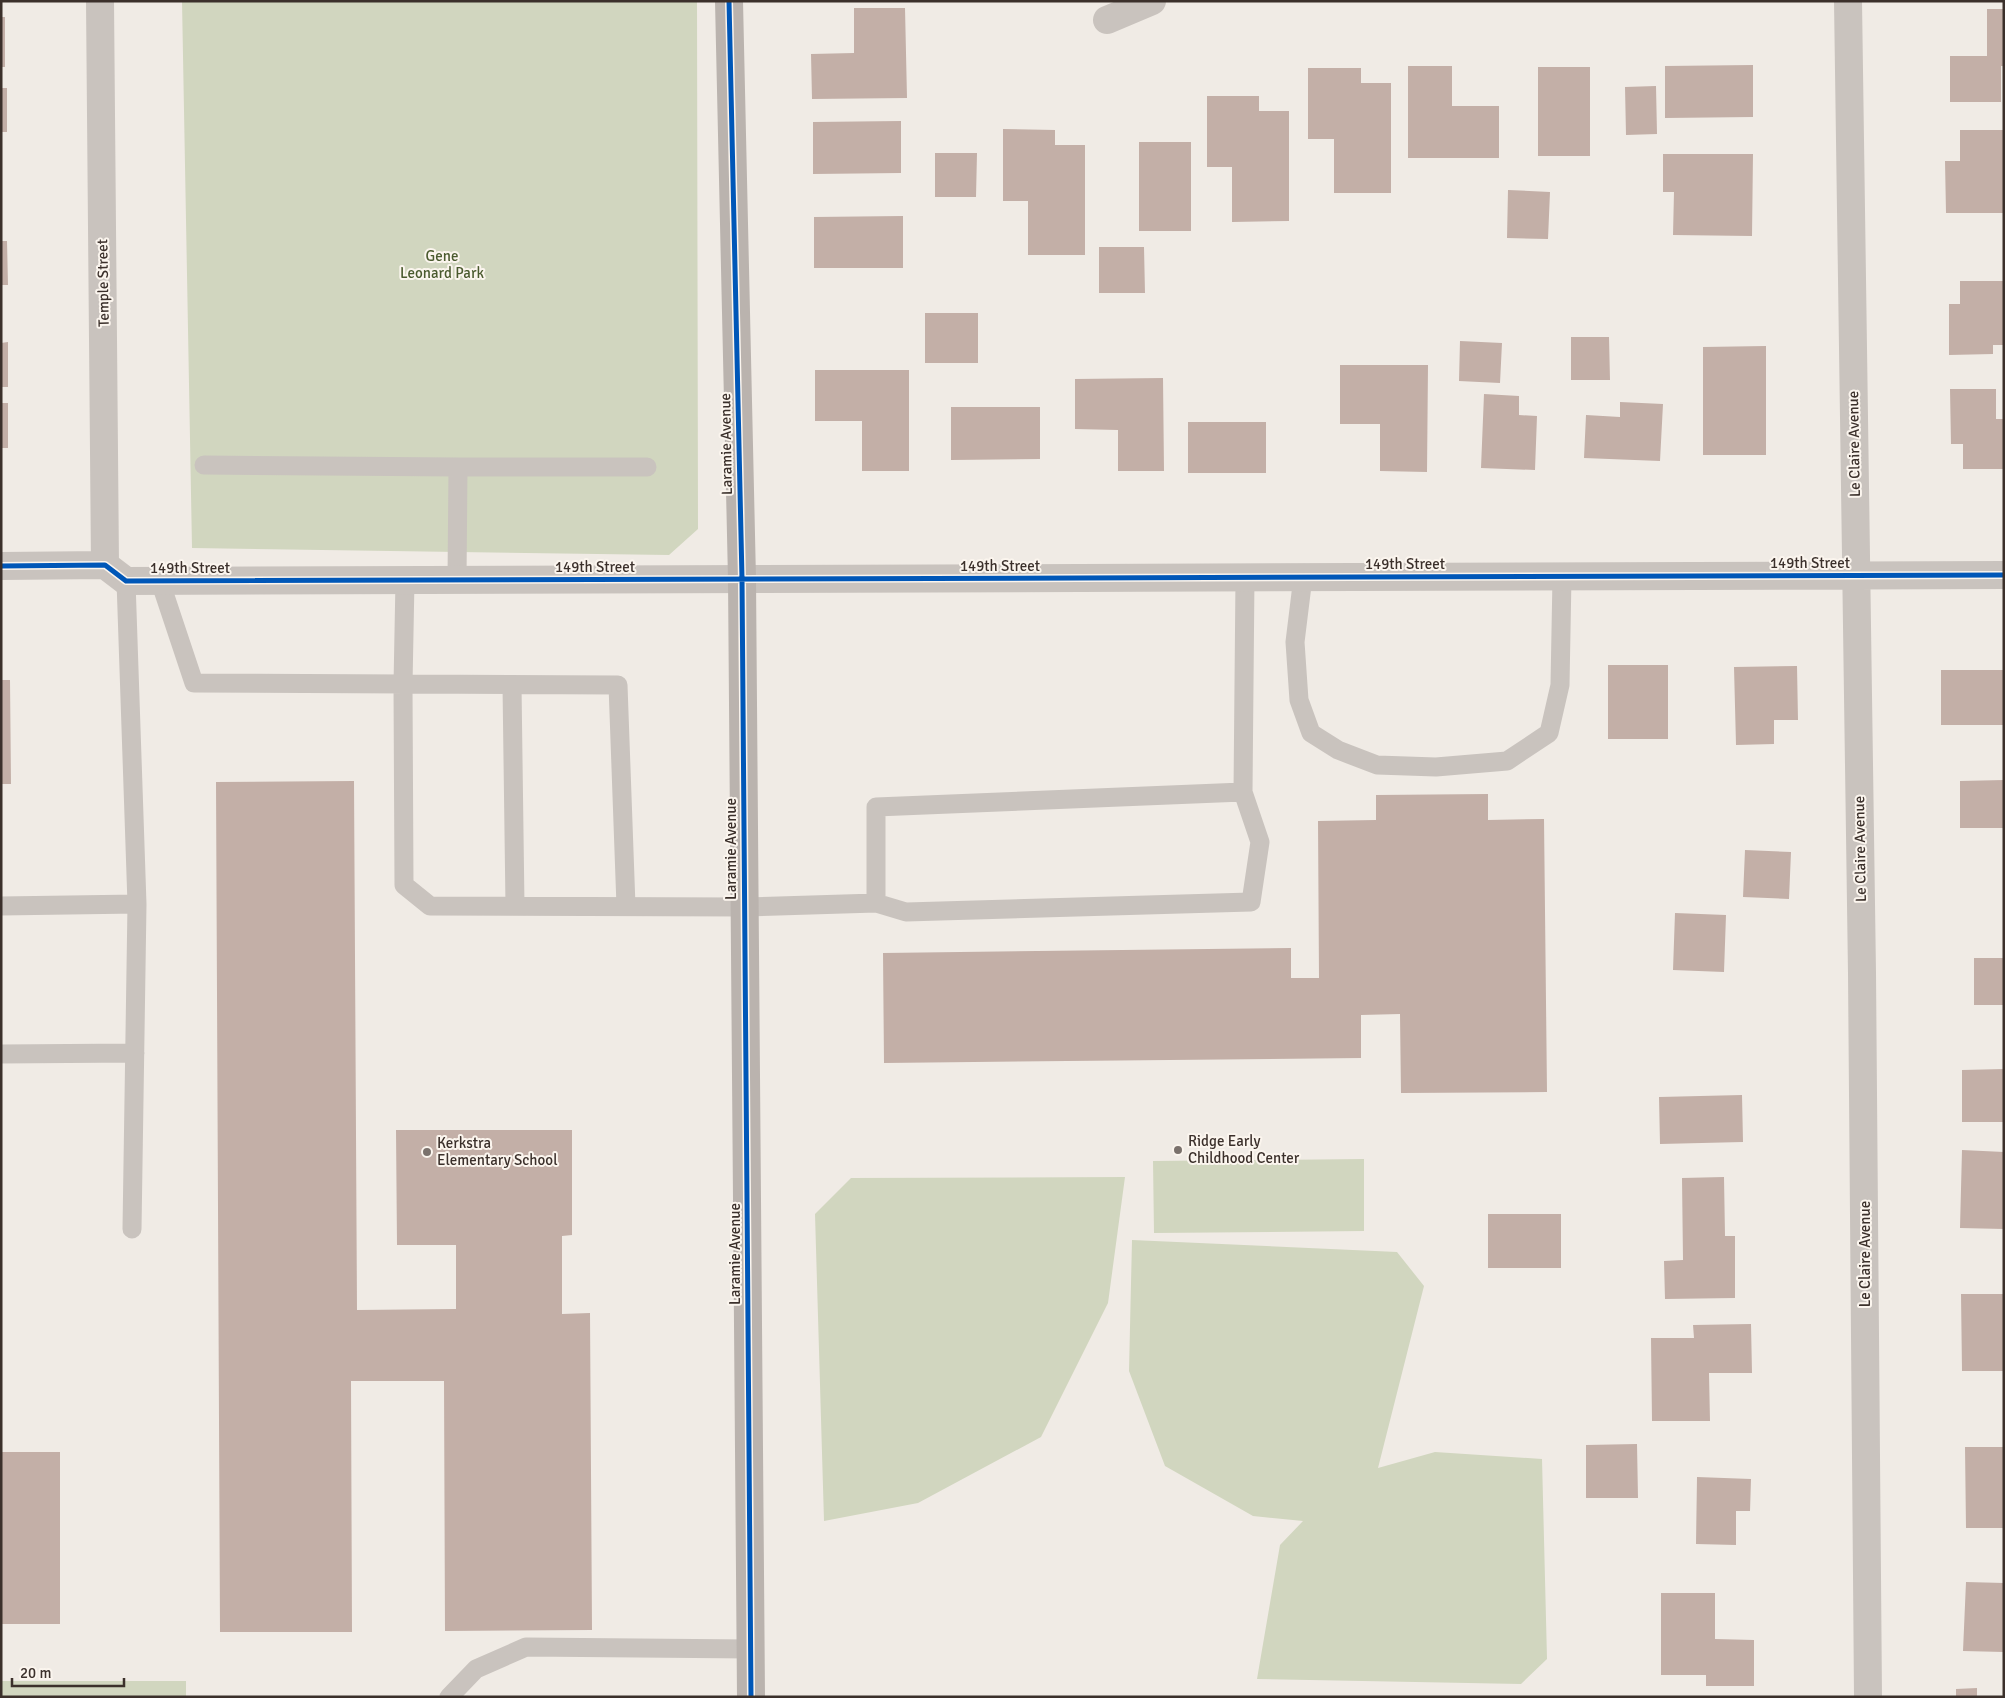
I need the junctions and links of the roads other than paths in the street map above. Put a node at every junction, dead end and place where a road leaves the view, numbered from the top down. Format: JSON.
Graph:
{"nodes":[{"id":1,"x":100,"y":1,"type":"edge"},
{"id":2,"x":729,"y":1,"type":"edge"},
{"id":3,"x":1152,"y":1,"type":"edge"},
{"id":4,"x":1848,"y":1,"type":"edge"},
{"id":5,"x":1107,"y":20,"type":"dead end"},
{"id":6,"x":204,"y":465,"type":"dead end"},
{"id":7,"x":458,"y":467,"type":"junction"},
{"id":8,"x":648,"y":467,"type":"dead end"},
{"id":9,"x":1,"y":566,"type":"edge"},
{"id":10,"x":116,"y":573,"type":"junction"},
{"id":11,"x":2004,"y":575,"type":"edge"},
{"id":12,"x":1856,"y":576,"type":"junction"},
{"id":13,"x":1245,"y":577,"type":"junction"},
{"id":14,"x":1303,"y":577,"type":"junction"},
{"id":15,"x":1562,"y":577,"type":"junction"},
{"id":16,"x":742,"y":579,"type":"junction"},
{"id":17,"x":405,"y":580,"type":"junction"},
{"id":18,"x":457,"y":580,"type":"junction"},
{"id":19,"x":160,"y":581,"type":"junction"},
{"id":20,"x":403,"y":685,"type":"junction"},
{"id":21,"x":512,"y":685,"type":"junction"},
{"id":22,"x":1243,"y":792,"type":"junction"},
{"id":23,"x":876,"y":903,"type":"junction"},
{"id":24,"x":137,"y":904,"type":"junction"},
{"id":25,"x":1,"y":906,"type":"edge"},
{"id":26,"x":515,"y":906,"type":"junction"},
{"id":27,"x":626,"y":906,"type":"junction"},
{"id":28,"x":744,"y":907,"type":"junction"},
{"id":29,"x":136,"y":1053,"type":"junction"},
{"id":30,"x":1,"y":1054,"type":"edge"},
{"id":31,"x":132,"y":1229,"type":"dead end"},
{"id":32,"x":750,"y":1649,"type":"junction"},
{"id":33,"x":449,"y":1697,"type":"edge"},
{"id":34,"x":751,"y":1697,"type":"edge"},
{"id":35,"x":1868,"y":1697,"type":"edge"}],
"edges":[{"from":1,"to":10,"type":"street","name":"Temple Street"},
{"from":2,"to":16,"type":"street","name":"Laramie Avenue"},
{"from":3,"to":5,"type":"street"},
{"from":4,"to":12,"type":"street","name":"Le Claire Avenue"},
{"from":6,"to":7,"type":"lane"},
{"from":7,"to":8,"type":"lane"},
{"from":7,"to":18,"type":"lane"},
{"from":9,"to":10,"type":"street","name":"149th Street"},
{"from":10,"to":19,"type":"street","name":"149th Street"},
{"from":10,"to":24,"type":"lane"},
{"from":11,"to":12,"type":"street","name":"149th Street"},
{"from":12,"to":15,"type":"street","name":"149th Street"},
{"from":12,"to":35,"type":"street","name":"Le Claire Avenue"},
{"from":13,"to":14,"type":"street","name":"149th Street"},
{"from":13,"to":16,"type":"street","name":"149th Street"},
{"from":13,"to":22,"type":"lane"},
{"from":14,"to":15,"type":"street","name":"149th Street"},
{"from":14,"to":15,"type":"lane"},
{"from":16,"to":18,"type":"street","name":"149th Street"},
{"from":16,"to":28,"type":"street","name":"Laramie Avenue"},
{"from":17,"to":18,"type":"street","name":"149th Street"},
{"from":17,"to":19,"type":"street","name":"149th Street"},
{"from":17,"to":20,"type":"lane"},
{"from":19,"to":20,"type":"lane"},
{"from":20,"to":21,"type":"lane"},
{"from":20,"to":26,"type":"lane"},
{"from":21,"to":26,"type":"lane"},
{"from":21,"to":27,"type":"lane"},
{"from":22,"to":23,"type":"lane"},
{"from":22,"to":23,"type":"lane"},
{"from":23,"to":28,"type":"lane"},
{"from":24,"to":25,"type":"lane"},
{"from":24,"to":29,"type":"lane"},
{"from":26,"to":27,"type":"lane"},
{"from":27,"to":28,"type":"lane"},
{"from":28,"to":32,"type":"street","name":"Laramie Avenue"},
{"from":29,"to":30,"type":"lane"},
{"from":29,"to":31,"type":"lane"},
{"from":32,"to":33,"type":"lane"},
{"from":32,"to":34,"type":"street","name":"Laramie Avenue"}]}
